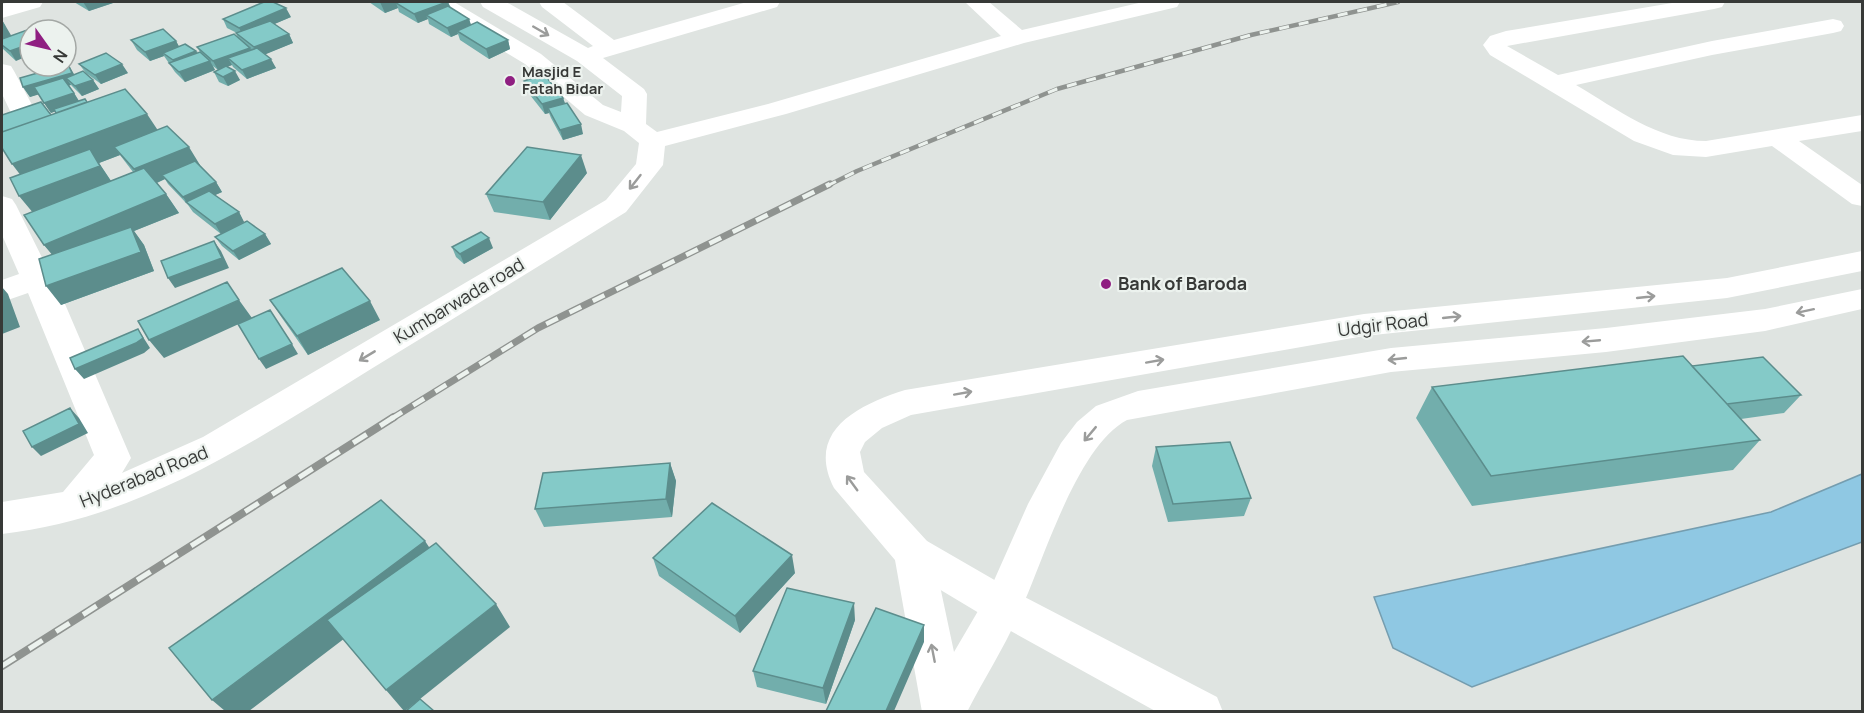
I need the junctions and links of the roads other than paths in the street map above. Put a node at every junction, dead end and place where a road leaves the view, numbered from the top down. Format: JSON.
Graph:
{"nodes":[{"id":1,"x":32,"y":2,"type":"edge"},
{"id":2,"x":439,"y":2,"type":"edge"},
{"id":3,"x":491,"y":2,"type":"edge"},
{"id":4,"x":550,"y":2,"type":"edge"},
{"id":5,"x":769,"y":2,"type":"edge"},
{"id":6,"x":976,"y":2,"type":"edge"},
{"id":7,"x":1169,"y":2,"type":"edge"},
{"id":8,"x":1714,"y":2,"type":"edge"},
{"id":9,"x":2,"y":11,"type":"edge"},
{"id":10,"x":1833,"y":26,"type":"dead end"},
{"id":11,"x":1017,"y":38,"type":"junction"},
{"id":12,"x":598,"y":52,"type":"junction"},
{"id":13,"x":2,"y":71,"type":"edge"},
{"id":14,"x":1554,"y":83,"type":"junction"},
{"id":15,"x":1863,"y":123,"type":"edge"},
{"id":16,"x":2,"y":128,"type":"edge"},
{"id":17,"x":643,"y":133,"type":"junction"},
{"id":18,"x":1779,"y":139,"type":"junction"},
{"id":19,"x":1863,"y":198,"type":"edge"},
{"id":20,"x":2,"y":205,"type":"edge"},
{"id":21,"x":1863,"y":261,"type":"edge"},
{"id":22,"x":37,"y":278,"type":"junction"},
{"id":23,"x":2,"y":292,"type":"edge"},
{"id":24,"x":1863,"y":299,"type":"edge"},
{"id":25,"x":216,"y":447,"type":"joint"},
{"id":26,"x":74,"y":506,"type":"junction"},
{"id":27,"x":2,"y":518,"type":"edge"},
{"id":28,"x":913,"y":553,"type":"junction"},
{"id":29,"x":1003,"y":606,"type":"junction"},
{"id":30,"x":944,"y":711,"type":"edge"},
{"id":31,"x":1200,"y":711,"type":"edge"}],
"edges":[{"from":1,"to":9,"type":"main road"},
{"from":2,"to":17,"type":"main road"},
{"from":3,"to":12,"type":"main road","name":"Kumbarwada road","one_way":true},
{"from":4,"to":12,"type":"main road"},
{"from":5,"to":12,"type":"main road"},
{"from":6,"to":11,"type":"main road"},
{"from":7,"to":11,"type":"main road"},
{"from":8,"to":14,"type":"main road"},
{"from":10,"to":14,"type":"main road"},
{"from":11,"to":17,"type":"main road"},
{"from":12,"to":17,"type":"main road","name":"Kumbarwada road"},
{"from":13,"to":16,"type":"main road"},
{"from":14,"to":18,"type":"main road"},
{"from":15,"to":18,"type":"main road"},
{"from":17,"to":25,"type":"main road","name":"Kumbarwada road","one_way":true},
{"from":18,"to":19,"type":"main road"},
{"from":20,"to":22,"type":"main road"},
{"from":28,"to":21,"type":"main road","name":"Udgir Road","one_way":true},
{"from":22,"to":23,"type":"main road"},
{"from":22,"to":26,"type":"main road"},
{"from":24,"to":29,"type":"main road","name":"Udgir Road","one_way":true},
{"from":25,"to":26,"type":"main road","name":"Hyderabad Road"},
{"from":26,"to":27,"type":"main road","name":"Hyderabad Road"},
{"from":28,"to":29,"type":"main road"},
{"from":30,"to":28,"type":"main road","one_way":true},
{"from":29,"to":30,"type":"main road","name":"Udgir Road"},
{"from":29,"to":31,"type":"main road"}]}
